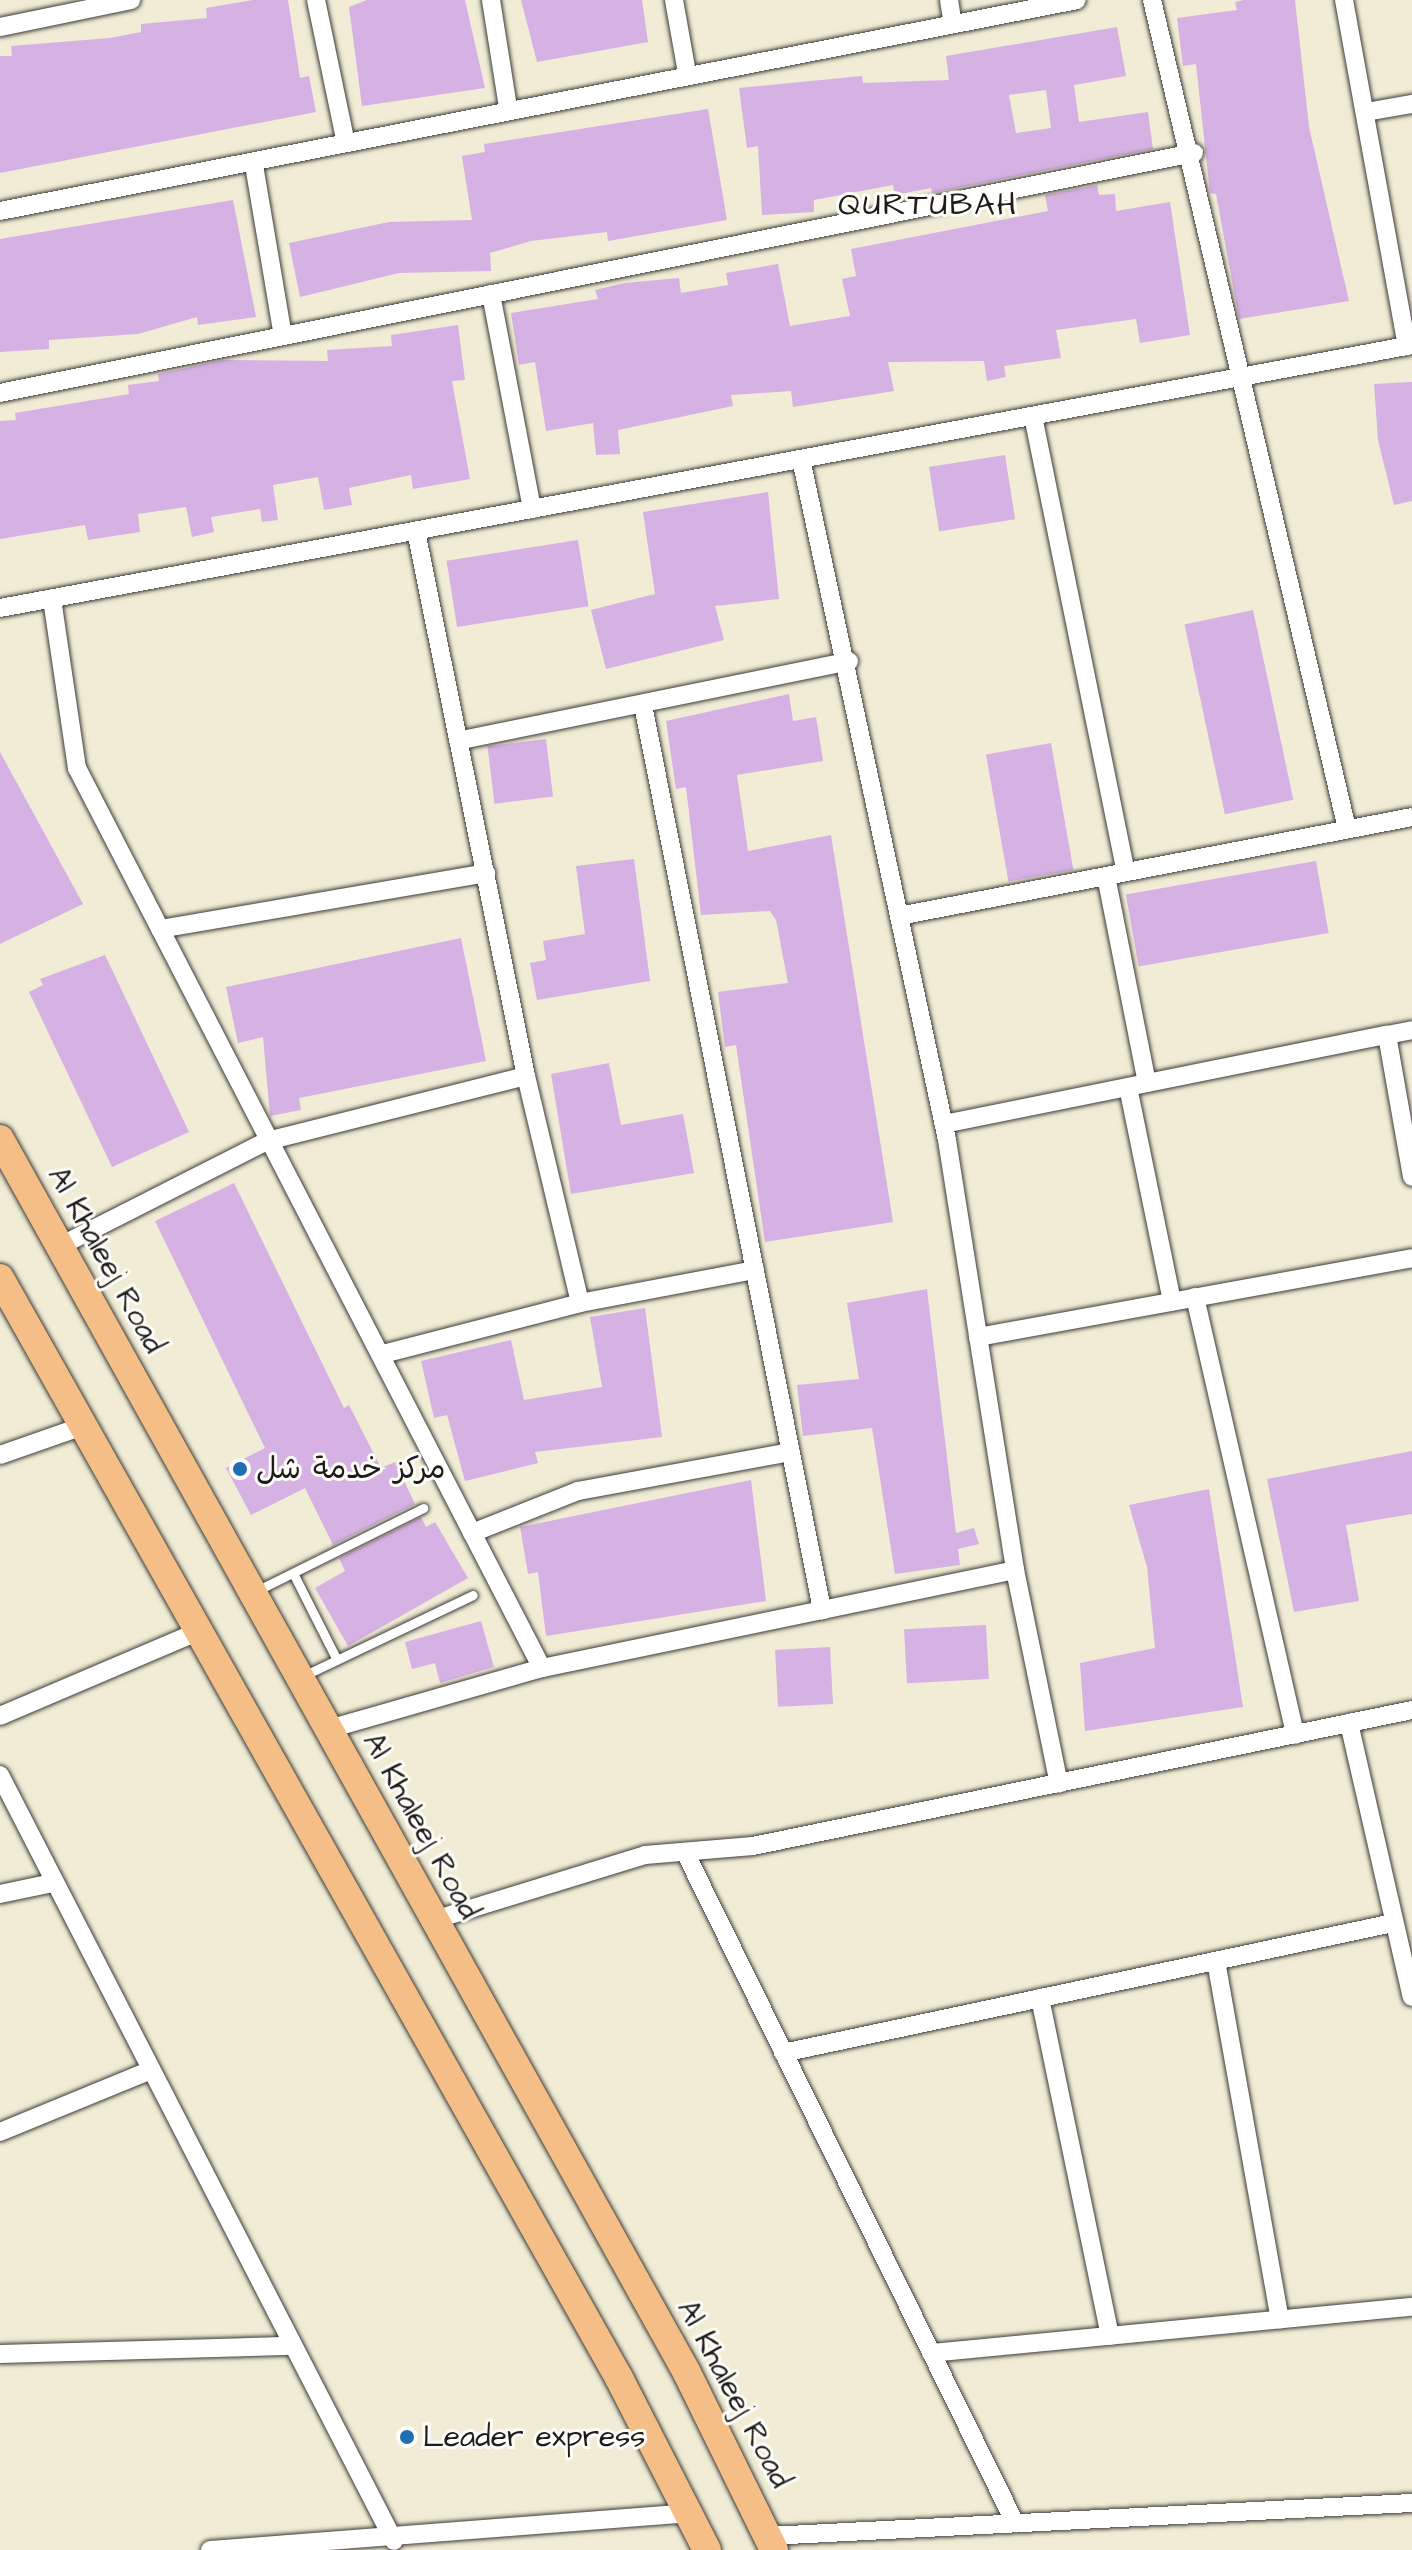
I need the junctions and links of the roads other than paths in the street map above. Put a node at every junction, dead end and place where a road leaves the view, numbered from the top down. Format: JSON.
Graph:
{"nodes":[{"id":1,"x":131,"y":0,"type":"edge"},
{"id":2,"x":316,"y":0,"type":"edge"},
{"id":3,"x":491,"y":0,"type":"edge"},
{"id":4,"x":674,"y":0,"type":"edge"},
{"id":5,"x":949,"y":0,"type":"edge"},
{"id":6,"x":1077,"y":0,"type":"edge"},
{"id":7,"x":1152,"y":0,"type":"edge"},
{"id":8,"x":1344,"y":0,"type":"edge"},
{"id":9,"x":953,"y":24,"type":"junction"},
{"id":10,"x":0,"y":27,"type":"edge"},
{"id":11,"x":687,"y":73,"type":"junction"},
{"id":12,"x":1412,"y":104,"type":"edge"},
{"id":13,"x":508,"y":107,"type":"junction"},
{"id":14,"x":1366,"y":112,"type":"junction"},
{"id":15,"x":346,"y":143,"type":"junction"},
{"id":16,"x":1194,"y":153,"type":"junction"},
{"id":17,"x":254,"y":165,"type":"junction"},
{"id":18,"x":0,"y":211,"type":"edge"},
{"id":19,"x":491,"y":294,"type":"junction"},
{"id":20,"x":283,"y":336,"type":"junction"},
{"id":21,"x":1410,"y":346,"type":"edge"},
{"id":22,"x":1244,"y":377,"type":"junction"},
{"id":23,"x":0,"y":393,"type":"edge"},
{"id":24,"x":1033,"y":416,"type":"junction"},
{"id":25,"x":801,"y":459,"type":"junction"},
{"id":26,"x":532,"y":509,"type":"junction"},
{"id":27,"x":416,"y":531,"type":"junction"},
{"id":28,"x":52,"y":599,"type":"junction"},
{"id":29,"x":0,"y":608,"type":"edge"},
{"id":30,"x":849,"y":661,"type":"junction"},
{"id":31,"x":643,"y":705,"type":"junction"},
{"id":32,"x":462,"y":740,"type":"junction"},
{"id":33,"x":1412,"y":817,"type":"edge"},
{"id":34,"x":1347,"y":829,"type":"junction"},
{"id":35,"x":1126,"y":872,"type":"junction"},
{"id":36,"x":486,"y":873,"type":"junction"},
{"id":37,"x":1106,"y":876,"type":"junction"},
{"id":38,"x":899,"y":916,"type":"junction"},
{"id":39,"x":160,"y":929,"type":"junction"},
{"id":40,"x":1412,"y":1030,"type":"edge"},
{"id":41,"x":1387,"y":1035,"type":"junction"},
{"id":42,"x":526,"y":1076,"type":"junction"},
{"id":43,"x":1147,"y":1083,"type":"junction"},
{"id":44,"x":1128,"y":1087,"type":"junction"},
{"id":45,"x":944,"y":1124,"type":"junction"},
{"id":46,"x":0,"y":1139,"type":"edge"},
{"id":47,"x":267,"y":1141,"type":"junction"},
{"id":48,"x":1412,"y":1177,"type":"edge"},
{"id":49,"x":60,"y":1246,"type":"junction"},
{"id":50,"x":1412,"y":1258,"type":"edge"},
{"id":51,"x":755,"y":1270,"type":"junction"},
{"id":52,"x":0,"y":1278,"type":"edge"},
{"id":53,"x":1195,"y":1297,"type":"junction"},
{"id":54,"x":1172,"y":1302,"type":"junction"},
{"id":55,"x":580,"y":1303,"type":"junction"},
{"id":56,"x":978,"y":1337,"type":"junction"},
{"id":57,"x":383,"y":1354,"type":"junction"},
{"id":58,"x":83,"y":1426,"type":"junction"},
{"id":59,"x":790,"y":1452,"type":"junction"},
{"id":60,"x":0,"y":1455,"type":"edge"},
{"id":61,"x":423,"y":1508,"type":"dead end"},
{"id":62,"x":472,"y":1533,"type":"junction"},
{"id":63,"x":1015,"y":1570,"type":"junction"},
{"id":64,"x":293,"y":1573,"type":"junction"},
{"id":65,"x":253,"y":1593,"type":"junction"},
{"id":66,"x":473,"y":1595,"type":"dead end"},
{"id":67,"x":822,"y":1610,"type":"junction"},
{"id":68,"x":199,"y":1631,"type":"junction"},
{"id":69,"x":337,"y":1660,"type":"junction"},
{"id":70,"x":542,"y":1668,"type":"junction"},
{"id":71,"x":300,"y":1678,"type":"junction"},
{"id":72,"x":1412,"y":1710,"type":"edge"},
{"id":73,"x":0,"y":1716,"type":"edge"},
{"id":74,"x":1349,"y":1723,"type":"junction"},
{"id":75,"x":329,"y":1729,"type":"junction"},
{"id":76,"x":1295,"y":1735,"type":"junction"},
{"id":77,"x":0,"y":1775,"type":"edge"},
{"id":78,"x":1059,"y":1784,"type":"junction"},
{"id":79,"x":685,"y":1852,"type":"junction"},
{"id":80,"x":52,"y":1883,"type":"junction"},
{"id":81,"x":0,"y":1894,"type":"edge"},
{"id":82,"x":434,"y":1920,"type":"junction"},
{"id":83,"x":1393,"y":1923,"type":"junction"},
{"id":84,"x":1216,"y":1961,"type":"junction"},
{"id":85,"x":1412,"y":1997,"type":"edge"},
{"id":86,"x":1040,"y":1998,"type":"junction"},
{"id":87,"x":783,"y":2053,"type":"junction"},
{"id":88,"x":149,"y":2071,"type":"junction"},
{"id":89,"x":0,"y":2132,"type":"edge"},
{"id":90,"x":1412,"y":2307,"type":"edge"},
{"id":91,"x":1280,"y":2319,"type":"junction"},
{"id":92,"x":1110,"y":2336,"type":"junction"},
{"id":93,"x":292,"y":2346,"type":"junction"},
{"id":94,"x":931,"y":2353,"type":"junction"},
{"id":95,"x":0,"y":2354,"type":"edge"},
{"id":96,"x":1412,"y":2503,"type":"edge"},
{"id":97,"x":689,"y":2513,"type":"junction"},
{"id":98,"x":1015,"y":2523,"type":"junction"},
{"id":99,"x":394,"y":2541,"type":"junction"},
{"id":100,"x":772,"y":2543,"type":"edge"},
{"id":101,"x":210,"y":2550,"type":"edge"},
{"id":102,"x":707,"y":2550,"type":"edge"}],
"edges":[{"from":1,"to":10,"type":"street"},
{"from":2,"to":15,"type":"street"},
{"from":3,"to":13,"type":"street"},
{"from":4,"to":11,"type":"street"},
{"from":5,"to":9,"type":"street"},
{"from":6,"to":9,"type":"street"},
{"from":7,"to":16,"type":"street"},
{"from":8,"to":14,"type":"street"},
{"from":9,"to":11,"type":"street"},
{"from":11,"to":13,"type":"street"},
{"from":12,"to":14,"type":"street"},
{"from":13,"to":15,"type":"street"},
{"from":14,"to":21,"type":"street"},
{"from":15,"to":17,"type":"street"},
{"from":16,"to":19,"type":"street"},
{"from":16,"to":22,"type":"street"},
{"from":17,"to":18,"type":"street"},
{"from":17,"to":20,"type":"street"},
{"from":19,"to":20,"type":"street"},
{"from":19,"to":26,"type":"street"},
{"from":20,"to":23,"type":"street"},
{"from":21,"to":22,"type":"street"},
{"from":22,"to":24,"type":"street"},
{"from":22,"to":34,"type":"street"},
{"from":24,"to":25,"type":"street"},
{"from":24,"to":35,"type":"street"},
{"from":25,"to":26,"type":"street"},
{"from":25,"to":30,"type":"street"},
{"from":26,"to":27,"type":"street"},
{"from":27,"to":28,"type":"street"},
{"from":27,"to":32,"type":"street"},
{"from":28,"to":29,"type":"street"},
{"from":28,"to":39,"type":"street"},
{"from":30,"to":31,"type":"street"},
{"from":30,"to":38,"type":"street"},
{"from":31,"to":32,"type":"street"},
{"from":31,"to":51,"type":"street"},
{"from":32,"to":36,"type":"street"},
{"from":33,"to":34,"type":"street"},
{"from":34,"to":35,"type":"street"},
{"from":35,"to":37,"type":"street"},
{"from":36,"to":39,"type":"street"},
{"from":36,"to":42,"type":"street"},
{"from":37,"to":38,"type":"street"},
{"from":37,"to":43,"type":"street"},
{"from":38,"to":45,"type":"street"},
{"from":39,"to":47,"type":"street"},
{"from":40,"to":41,"type":"street"},
{"from":41,"to":43,"type":"street"},
{"from":41,"to":48,"type":"street"},
{"from":42,"to":47,"type":"street"},
{"from":42,"to":55,"type":"street"},
{"from":43,"to":44,"type":"street"},
{"from":44,"to":45,"type":"street"},
{"from":44,"to":54,"type":"street"},
{"from":45,"to":56,"type":"street"},
{"from":46,"to":49,"type":"main road","name":"Al Khaleej Road"},
{"from":47,"to":49,"type":"street"},
{"from":47,"to":57,"type":"street"},
{"from":49,"to":65,"type":"main road","name":"Al Khaleej Road"},
{"from":50,"to":53,"type":"street"},
{"from":51,"to":55,"type":"street"},
{"from":51,"to":59,"type":"street"},
{"from":52,"to":58,"type":"main road"},
{"from":53,"to":54,"type":"street"},
{"from":53,"to":76,"type":"street"},
{"from":54,"to":56,"type":"street"},
{"from":55,"to":57,"type":"street"},
{"from":56,"to":63,"type":"street"},
{"from":57,"to":62,"type":"street"},
{"from":58,"to":60,"type":"street"},
{"from":58,"to":68,"type":"main road"},
{"from":59,"to":62,"type":"street"},
{"from":59,"to":67,"type":"street"},
{"from":61,"to":64,"type":"lane"},
{"from":62,"to":70,"type":"street"},
{"from":63,"to":67,"type":"street"},
{"from":63,"to":78,"type":"street"},
{"from":64,"to":65,"type":"lane"},
{"from":64,"to":69,"type":"lane"},
{"from":65,"to":71,"type":"main road","name":"Al Khaleej Road"},
{"from":66,"to":69,"type":"lane"},
{"from":67,"to":70,"type":"street"},
{"from":68,"to":73,"type":"street"},
{"from":68,"to":97,"type":"main road"},
{"from":69,"to":71,"type":"lane"},
{"from":70,"to":75,"type":"street"},
{"from":71,"to":75,"type":"main road","name":"Al Khaleej Road"},
{"from":72,"to":74,"type":"street"},
{"from":74,"to":76,"type":"street"},
{"from":74,"to":83,"type":"street"},
{"from":75,"to":82,"type":"main road","name":"Al Khaleej Road"},
{"from":76,"to":78,"type":"street"},
{"from":77,"to":80,"type":"street"},
{"from":78,"to":79,"type":"street"},
{"from":79,"to":82,"type":"street"},
{"from":79,"to":87,"type":"street"},
{"from":80,"to":81,"type":"street"},
{"from":80,"to":88,"type":"street"},
{"from":82,"to":100,"type":"main road","name":"Al Khaleej Road"},
{"from":83,"to":84,"type":"street"},
{"from":83,"to":85,"type":"street"},
{"from":84,"to":86,"type":"street"},
{"from":84,"to":91,"type":"street"},
{"from":86,"to":87,"type":"street"},
{"from":86,"to":92,"type":"street"},
{"from":87,"to":94,"type":"street"},
{"from":88,"to":89,"type":"street"},
{"from":88,"to":93,"type":"street"},
{"from":90,"to":91,"type":"street"},
{"from":91,"to":92,"type":"street"},
{"from":92,"to":94,"type":"street"},
{"from":93,"to":95,"type":"street"},
{"from":93,"to":99,"type":"street"},
{"from":94,"to":98,"type":"street"},
{"from":96,"to":98,"type":"street"},
{"from":97,"to":99,"type":"street"},
{"from":97,"to":102,"type":"main road"},
{"from":98,"to":100,"type":"street"},
{"from":99,"to":101,"type":"street"}]}
